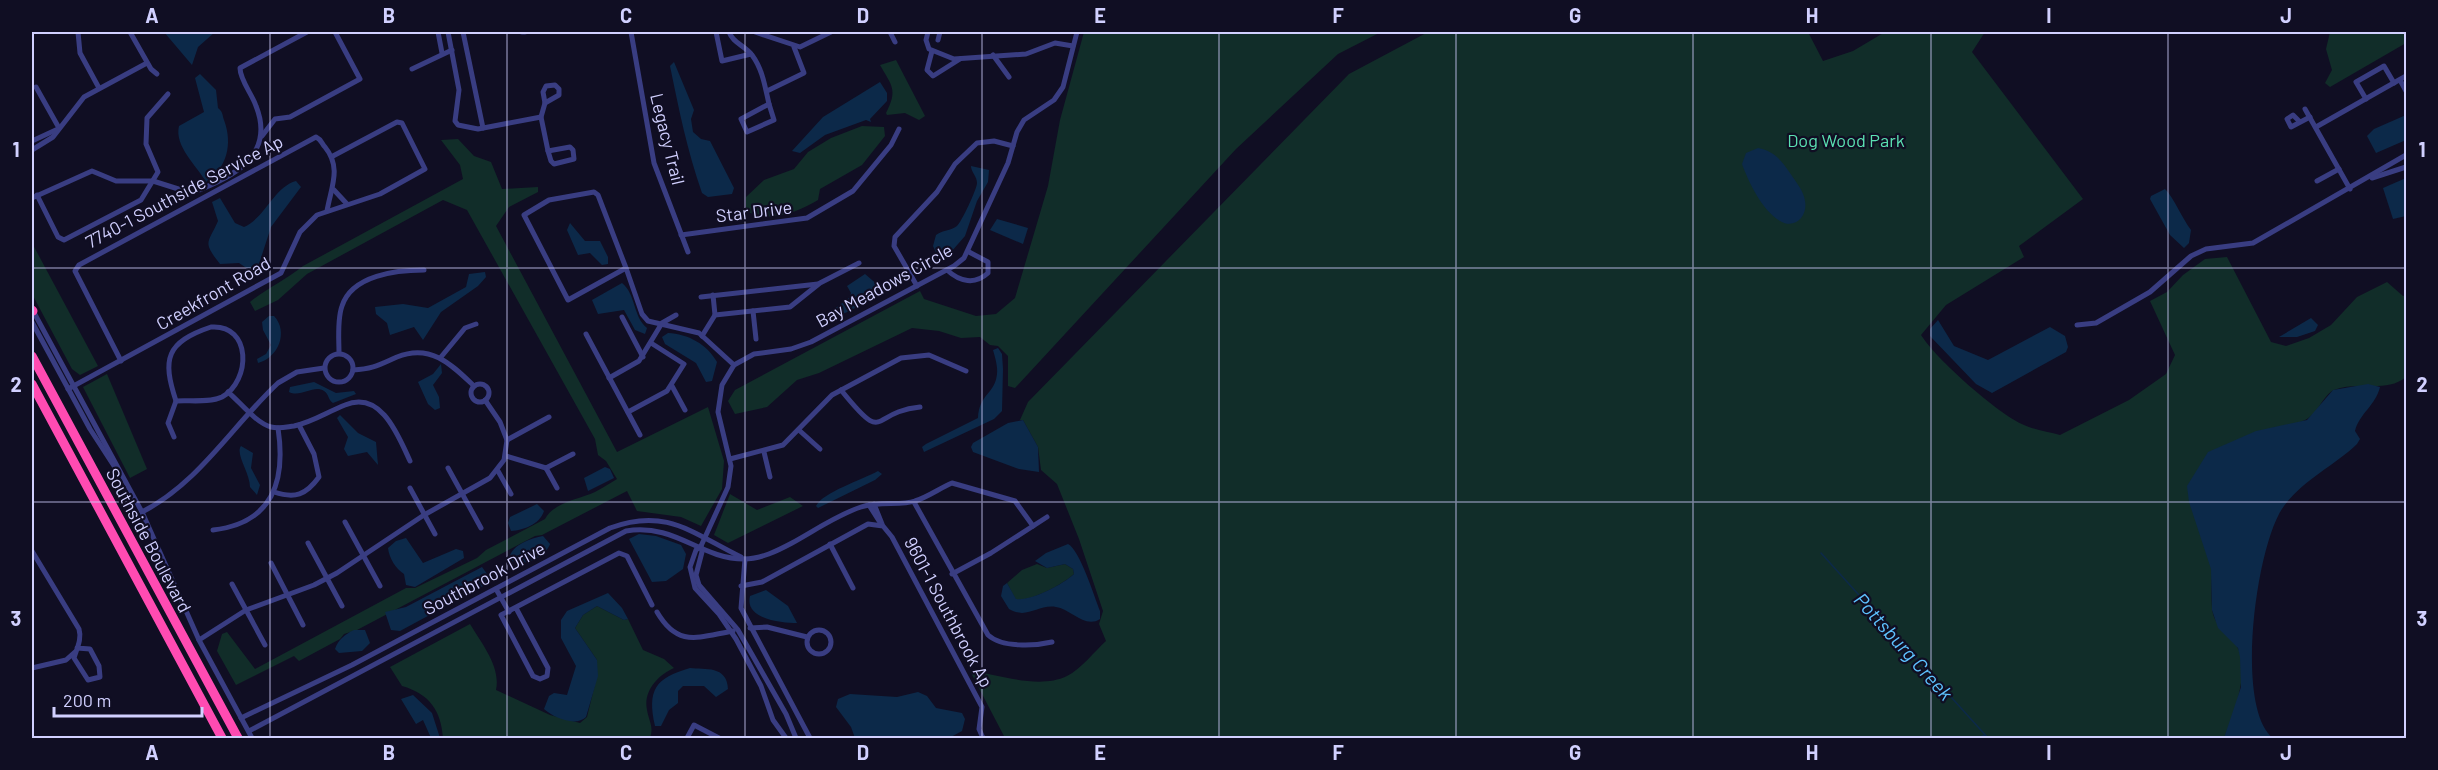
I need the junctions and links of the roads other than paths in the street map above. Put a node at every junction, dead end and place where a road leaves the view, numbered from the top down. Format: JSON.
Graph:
{"nodes":[{"id":1,"x":78,"y":32,"type":"edge"},
{"id":2,"x":130,"y":32,"type":"edge"},
{"id":3,"x":307,"y":32,"type":"edge"},
{"id":4,"x":335,"y":32,"type":"edge"},
{"id":5,"x":438,"y":32,"type":"edge"},
{"id":6,"x":448,"y":32,"type":"edge"},
{"id":7,"x":463,"y":32,"type":"edge"},
{"id":8,"x":631,"y":32,"type":"edge"},
{"id":9,"x":716,"y":32,"type":"edge"},
{"id":10,"x":729,"y":32,"type":"edge"},
{"id":11,"x":755,"y":32,"type":"edge"},
{"id":12,"x":831,"y":32,"type":"edge"},
{"id":13,"x":890,"y":32,"type":"edge"},
{"id":14,"x":928,"y":32,"type":"edge"},
{"id":15,"x":940,"y":32,"type":"edge"},
{"id":16,"x":1077,"y":32,"type":"edge"},
{"id":17,"x":938,"y":40,"type":"dead end"},
{"id":18,"x":895,"y":42,"type":"dead end"},
{"id":19,"x":1073,"y":46,"type":"junction"},
{"id":20,"x":794,"y":47,"type":"junction"},
{"id":21,"x":452,"y":50,"type":"junction"},
{"id":22,"x":932,"y":51,"type":"junction"},
{"id":23,"x":442,"y":53,"type":"junction"},
{"id":24,"x":751,"y":54,"type":"junction"},
{"id":25,"x":993,"y":55,"type":"junction"},
{"id":26,"x":961,"y":59,"type":"junction"},
{"id":27,"x":147,"y":63,"type":"junction"},
{"id":28,"x":412,"y":69,"type":"dead end"},
{"id":29,"x":157,"y":74,"type":"dead end"},
{"id":30,"x":2406,"y":76,"type":"edge"},
{"id":31,"x":1009,"y":77,"type":"dead end"},
{"id":32,"x":2400,"y":80,"type":"junction"},
{"id":33,"x":2394,"y":83,"type":"junction"},
{"id":34,"x":36,"y":87,"type":"dead end"},
{"id":35,"x":99,"y":88,"type":"junction"},
{"id":36,"x":767,"y":91,"type":"junction"},
{"id":37,"x":2406,"y":92,"type":"edge"},
{"id":38,"x":168,"y":94,"type":"dead end"},
{"id":39,"x":2366,"y":99,"type":"junction"},
{"id":40,"x":545,"y":103,"type":"dead end"},
{"id":41,"x":770,"y":104,"type":"junction"},
{"id":42,"x":2305,"y":109,"type":"dead end"},
{"id":43,"x":541,"y":117,"type":"junction"},
{"id":44,"x":2310,"y":117,"type":"junction"},
{"id":45,"x":2300,"y":122,"type":"dead end"},
{"id":46,"x":2316,"y":127,"type":"junction"},
{"id":47,"x":59,"y":128,"type":"junction"},
{"id":48,"x":483,"y":128,"type":"junction"},
{"id":49,"x":899,"y":129,"type":"dead end"},
{"id":50,"x":262,"y":136,"type":"junction"},
{"id":51,"x":32,"y":141,"type":"edge"},
{"id":52,"x":1013,"y":146,"type":"junction"},
{"id":53,"x":32,"y":150,"type":"edge"},
{"id":54,"x":548,"y":151,"type":"junction"},
{"id":55,"x":2406,"y":155,"type":"edge"},
{"id":56,"x":333,"y":156,"type":"junction"},
{"id":57,"x":2406,"y":167,"type":"edge"},
{"id":58,"x":2339,"y":169,"type":"junction"},
{"id":59,"x":153,"y":181,"type":"junction"},
{"id":60,"x":2317,"y":181,"type":"dead end"},
{"id":61,"x":2364,"y":181,"type":"junction"},
{"id":62,"x":333,"y":189,"type":"junction"},
{"id":63,"x":2350,"y":189,"type":"junction"},
{"id":64,"x":34,"y":196,"type":"edge"},
{"id":65,"x":347,"y":204,"type":"junction"},
{"id":66,"x":327,"y":211,"type":"junction"},
{"id":67,"x":681,"y":235,"type":"junction"},
{"id":68,"x":688,"y":252,"type":"dead end"},
{"id":69,"x":969,"y":252,"type":"junction"},
{"id":70,"x":859,"y":263,"type":"dead end"},
{"id":71,"x":626,"y":268,"type":"junction"},
{"id":72,"x":424,"y":270,"type":"dead end"},
{"id":73,"x":947,"y":270,"type":"junction"},
{"id":74,"x":820,"y":284,"type":"junction"},
{"id":75,"x":917,"y":286,"type":"junction"},
{"id":76,"x":713,"y":295,"type":"junction"},
{"id":77,"x":701,"y":297,"type":"dead end"},
{"id":78,"x":32,"y":309,"type":"edge"},
{"id":79,"x":753,"y":311,"type":"junction"},
{"id":80,"x":676,"y":315,"type":"dead end"},
{"id":81,"x":715,"y":315,"type":"junction"},
{"id":82,"x":622,"y":317,"type":"dead end"},
{"id":83,"x":32,"y":322,"type":"edge"},
{"id":84,"x":662,"y":323,"type":"junction"},
{"id":85,"x":476,"y":324,"type":"dead end"},
{"id":86,"x":2077,"y":325,"type":"dead end"},
{"id":87,"x":586,"y":334,"type":"dead end"},
{"id":88,"x":702,"y":336,"type":"junction"},
{"id":89,"x":756,"y":339,"type":"dead end"},
{"id":90,"x":651,"y":343,"type":"junction"},
{"id":91,"x":339,"y":353,"type":"junction"},
{"id":92,"x":32,"y":356,"type":"edge"},
{"id":93,"x":441,"y":357,"type":"junction"},
{"id":94,"x":643,"y":357,"type":"junction"},
{"id":95,"x":121,"y":361,"type":"junction"},
{"id":96,"x":734,"y":365,"type":"junction"},
{"id":97,"x":324,"y":368,"type":"junction"},
{"id":98,"x":353,"y":370,"type":"junction"},
{"id":99,"x":966,"y":371,"type":"dead end"},
{"id":100,"x":609,"y":378,"type":"junction"},
{"id":101,"x":32,"y":384,"type":"edge"},
{"id":102,"x":74,"y":386,"type":"junction"},
{"id":103,"x":474,"y":386,"type":"junction"},
{"id":104,"x":672,"y":386,"type":"junction"},
{"id":105,"x":68,"y":389,"type":"junction"},
{"id":106,"x":841,"y":390,"type":"junction"},
{"id":107,"x":228,"y":392,"type":"junction"},
{"id":108,"x":485,"y":400,"type":"junction"},
{"id":109,"x":176,"y":401,"type":"junction"},
{"id":110,"x":920,"y":407,"type":"dead end"},
{"id":111,"x":685,"y":411,"type":"dead end"},
{"id":112,"x":251,"y":412,"type":"junction"},
{"id":113,"x":628,"y":412,"type":"junction"},
{"id":114,"x":549,"y":417,"type":"dead end"},
{"id":115,"x":299,"y":425,"type":"junction"},
{"id":116,"x":278,"y":428,"type":"junction"},
{"id":117,"x":800,"y":430,"type":"junction"},
{"id":118,"x":640,"y":435,"type":"dead end"},
{"id":119,"x":174,"y":437,"type":"dead end"},
{"id":120,"x":507,"y":440,"type":"junction"},
{"id":121,"x":820,"y":450,"type":"dead end"},
{"id":122,"x":764,"y":452,"type":"junction"},
{"id":123,"x":573,"y":454,"type":"dead end"},
{"id":124,"x":506,"y":456,"type":"junction"},
{"id":125,"x":730,"y":459,"type":"junction"},
{"id":126,"x":410,"y":461,"type":"dead end"},
{"id":127,"x":448,"y":468,"type":"dead end"},
{"id":128,"x":546,"y":468,"type":"junction"},
{"id":129,"x":498,"y":471,"type":"junction"},
{"id":130,"x":770,"y":477,"type":"dead end"},
{"id":131,"x":129,"y":488,"type":"junction"},
{"id":132,"x":410,"y":488,"type":"dead end"},
{"id":133,"x":556,"y":488,"type":"dead end"},
{"id":134,"x":274,"y":492,"type":"junction"},
{"id":135,"x":462,"y":493,"type":"junction"},
{"id":136,"x":511,"y":494,"type":"dead end"},
{"id":137,"x":914,"y":502,"type":"junction"},
{"id":138,"x":872,"y":504,"type":"junction"},
{"id":139,"x":142,"y":512,"type":"junction"},
{"id":140,"x":424,"y":515,"type":"junction"},
{"id":141,"x":1047,"y":517,"type":"dead end"},
{"id":142,"x":345,"y":522,"type":"dead end"},
{"id":143,"x":882,"y":526,"type":"junction"},
{"id":144,"x":1033,"y":526,"type":"junction"},
{"id":145,"x":481,"y":528,"type":"dead end"},
{"id":146,"x":610,"y":528,"type":"junction"},
{"id":147,"x":213,"y":530,"type":"dead end"},
{"id":148,"x":435,"y":534,"type":"dead end"},
{"id":149,"x":614,"y":536,"type":"junction"},
{"id":150,"x":705,"y":538,"type":"junction"},
{"id":151,"x":308,"y":543,"type":"dead end"},
{"id":152,"x":830,"y":544,"type":"junction"},
{"id":153,"x":700,"y":546,"type":"junction"},
{"id":154,"x":32,"y":551,"type":"edge"},
{"id":155,"x":363,"y":556,"type":"junction"},
{"id":156,"x":745,"y":559,"type":"junction"},
{"id":157,"x":271,"y":564,"type":"dead end"},
{"id":158,"x":952,"y":574,"type":"junction"},
{"id":159,"x":327,"y":579,"type":"junction"},
{"id":160,"x":232,"y":584,"type":"dead end"},
{"id":161,"x":380,"y":586,"type":"dead end"},
{"id":162,"x":741,"y":586,"type":"junction"},
{"id":163,"x":853,"y":588,"type":"dead end"},
{"id":164,"x":496,"y":589,"type":"junction"},
{"id":165,"x":287,"y":595,"type":"junction"},
{"id":166,"x":501,"y":597,"type":"junction"},
{"id":167,"x":652,"y":605,"type":"dead end"},
{"id":168,"x":342,"y":606,"type":"dead end"},
{"id":169,"x":516,"y":608,"type":"junction"},
{"id":170,"x":246,"y":610,"type":"junction"},
{"id":171,"x":508,"y":612,"type":"junction"},
{"id":172,"x":657,"y":612,"type":"dead end"},
{"id":173,"x":303,"y":625,"type":"dead end"},
{"id":174,"x":750,"y":627,"type":"junction"},
{"id":175,"x":735,"y":631,"type":"junction"},
{"id":176,"x":807,"y":637,"type":"junction"},
{"id":177,"x":199,"y":640,"type":"junction"},
{"id":178,"x":1052,"y":642,"type":"dead end"},
{"id":179,"x":265,"y":645,"type":"dead end"},
{"id":180,"x":77,"y":648,"type":"junction"},
{"id":181,"x":32,"y":668,"type":"edge"},
{"id":182,"x":241,"y":718,"type":"junction"},
{"id":183,"x":228,"y":719,"type":"junction"},
{"id":184,"x":214,"y":725,"type":"junction"},
{"id":185,"x":792,"y":728,"type":"junction"},
{"id":186,"x":249,"y":731,"type":"junction"},
{"id":187,"x":784,"y":736,"type":"edge"},
{"id":188,"x":222,"y":738,"type":"edge"},
{"id":189,"x":238,"y":738,"type":"edge"},
{"id":190,"x":252,"y":738,"type":"edge"},
{"id":191,"x":687,"y":738,"type":"edge"},
{"id":192,"x":719,"y":738,"type":"edge"},
{"id":193,"x":796,"y":738,"type":"edge"},
{"id":194,"x":810,"y":738,"type":"edge"},
{"id":195,"x":983,"y":738,"type":"edge"}],
"edges":[{"from":1,"to":35,"type":"street"},
{"from":2,"to":27,"type":"street"},
{"from":3,"to":50,"type":"street"},
{"from":4,"to":50,"type":"street"},
{"from":5,"to":23,"type":"street"},
{"from":6,"to":21,"type":"street"},
{"from":7,"to":48,"type":"street"},
{"from":8,"to":67,"type":"street","name":"Legacy Trail"},
{"from":9,"to":24,"type":"street"},
{"from":10,"to":24,"type":"street"},
{"from":11,"to":20,"type":"street"},
{"from":12,"to":20,"type":"street"},
{"from":13,"to":18,"type":"street"},
{"from":14,"to":22,"type":"street"},
{"from":15,"to":17,"type":"street"},
{"from":16,"to":19,"type":"street","name":"Bay Meadows Circle"},
{"from":19,"to":25,"type":"street"},
{"from":19,"to":52,"type":"street","name":"Bay Meadows Circle"},
{"from":20,"to":36,"type":"street"},
{"from":21,"to":23,"type":"street"},
{"from":21,"to":48,"type":"street"},
{"from":22,"to":26,"type":"street"},
{"from":22,"to":26,"type":"street"},
{"from":23,"to":28,"type":"street"},
{"from":24,"to":36,"type":"street"},
{"from":25,"to":26,"type":"street"},
{"from":25,"to":31,"type":"street"},
{"from":27,"to":29,"type":"street"},
{"from":27,"to":35,"type":"street"},
{"from":30,"to":32,"type":"street"},
{"from":32,"to":33,"type":"street"},
{"from":32,"to":37,"type":"street"},
{"from":33,"to":39,"type":"street"},
{"from":33,"to":39,"type":"street"},
{"from":34,"to":47,"type":"street"},
{"from":35,"to":47,"type":"street"},
{"from":36,"to":41,"type":"street"},
{"from":38,"to":59,"type":"street"},
{"from":39,"to":46,"type":"street"},
{"from":40,"to":43,"type":"street"},
{"from":41,"to":41,"type":"street"},
{"from":42,"to":44,"type":"street"},
{"from":43,"to":48,"type":"street"},
{"from":43,"to":54,"type":"street"},
{"from":44,"to":45,"type":"street"},
{"from":44,"to":46,"type":"street"},
{"from":46,"to":58,"type":"street"},
{"from":47,"to":51,"type":"street"},
{"from":47,"to":53,"type":"street"},
{"from":49,"to":67,"type":"street","name":"Star Drive"},
{"from":50,"to":59,"type":"street"},
{"from":52,"to":69,"type":"street","name":"Bay Meadows Circle"},
{"from":52,"to":75,"type":"street"},
{"from":54,"to":54,"type":"street"},
{"from":55,"to":61,"type":"street"},
{"from":56,"to":62,"type":"street"},
{"from":56,"to":65,"type":"street","name":"Creekfront Road"},
{"from":56,"to":95,"type":"street","name":"7740-1 Southside Service Ap"},
{"from":57,"to":61,"type":"street"},
{"from":58,"to":60,"type":"street"},
{"from":58,"to":63,"type":"street"},
{"from":59,"to":64,"type":"street"},
{"from":59,"to":64,"type":"street"},
{"from":61,"to":63,"type":"street"},
{"from":62,"to":65,"type":"street"},
{"from":62,"to":66,"type":"street"},
{"from":63,"to":86,"type":"street"},
{"from":65,"to":66,"type":"street","name":"Creekfront Road"},
{"from":66,"to":95,"type":"street","name":"Creekfront Road"},
{"from":67,"to":68,"type":"street","name":"Legacy Trail"},
{"from":69,"to":73,"type":"street","name":"Bay Meadows Circle"},
{"from":69,"to":73,"type":"street"},
{"from":70,"to":74,"type":"street"},
{"from":71,"to":71,"type":"street"},
{"from":71,"to":84,"type":"street"},
{"from":72,"to":91,"type":"street"},
{"from":73,"to":75,"type":"street","name":"Bay Meadows Circle"},
{"from":74,"to":76,"type":"street"},
{"from":74,"to":79,"type":"street"},
{"from":75,"to":96,"type":"street","name":"Bay Meadows Circle"},
{"from":76,"to":77,"type":"street"},
{"from":76,"to":81,"type":"street"},
{"from":78,"to":102,"type":"street"},
{"from":79,"to":81,"type":"street"},
{"from":79,"to":89,"type":"street"},
{"from":80,"to":84,"type":"street"},
{"from":81,"to":88,"type":"street"},
{"from":82,"to":94,"type":"street"},
{"from":83,"to":105,"type":"street"},
{"from":84,"to":88,"type":"street"},
{"from":84,"to":90,"type":"street"},
{"from":85,"to":93,"type":"street"},
{"from":87,"to":100,"type":"street"},
{"from":88,"to":96,"type":"street"},
{"from":90,"to":94,"type":"street"},
{"from":90,"to":104,"type":"street"},
{"from":91,"to":97,"type":"street"},
{"from":91,"to":98,"type":"street"},
{"from":92,"to":183,"type":"highway","name":"Southside Boulevard"},
{"from":93,"to":98,"type":"street"},
{"from":93,"to":103,"type":"street"},
{"from":94,"to":100,"type":"street"},
{"from":95,"to":102,"type":"street"},
{"from":96,"to":125,"type":"street"},
{"from":97,"to":98,"type":"street"},
{"from":97,"to":112,"type":"street"},
{"from":99,"to":106,"type":"street"},
{"from":100,"to":113,"type":"street"},
{"from":101,"to":184,"type":"highway","name":"Southside Boulevard"},
{"from":102,"to":105,"type":"street"},
{"from":102,"to":131,"type":"street"},
{"from":103,"to":108,"type":"street"},
{"from":103,"to":108,"type":"street"},
{"from":104,"to":111,"type":"street"},
{"from":104,"to":113,"type":"street"},
{"from":105,"to":131,"type":"street"},
{"from":106,"to":110,"type":"street"},
{"from":106,"to":117,"type":"street"},
{"from":107,"to":109,"type":"street"},
{"from":107,"to":109,"type":"street"},
{"from":107,"to":112,"type":"street"},
{"from":108,"to":120,"type":"street"},
{"from":109,"to":119,"type":"street"},
{"from":112,"to":116,"type":"street"},
{"from":112,"to":139,"type":"street"},
{"from":113,"to":118,"type":"street"},
{"from":114,"to":120,"type":"street"},
{"from":115,"to":116,"type":"street"},
{"from":115,"to":126,"type":"street"},
{"from":115,"to":134,"type":"street"},
{"from":116,"to":134,"type":"street"},
{"from":117,"to":121,"type":"street"},
{"from":117,"to":122,"type":"street"},
{"from":120,"to":124,"type":"street"},
{"from":122,"to":125,"type":"street"},
{"from":122,"to":130,"type":"street"},
{"from":123,"to":128,"type":"street"},
{"from":124,"to":128,"type":"street"},
{"from":124,"to":129,"type":"street"},
{"from":125,"to":150,"type":"street"},
{"from":127,"to":135,"type":"street"},
{"from":128,"to":133,"type":"street"},
{"from":129,"to":135,"type":"street"},
{"from":129,"to":136,"type":"street"},
{"from":131,"to":139,"type":"street"},
{"from":132,"to":140,"type":"street"},
{"from":134,"to":147,"type":"street"},
{"from":135,"to":140,"type":"street"},
{"from":135,"to":145,"type":"street"},
{"from":137,"to":138,"type":"street","name":"Southbrook Drive"},
{"from":137,"to":144,"type":"street","name":"Southbrook Drive"},
{"from":137,"to":158,"type":"street"},
{"from":138,"to":143,"type":"street"},
{"from":138,"to":156,"type":"street","name":"Southbrook Drive"},
{"from":139,"to":177,"type":"street"},
{"from":140,"to":148,"type":"street"},
{"from":140,"to":155,"type":"street"},
{"from":141,"to":144,"type":"street"},
{"from":142,"to":155,"type":"street"},
{"from":143,"to":152,"type":"street","name":"9601-1 Southbrook Ap"},
{"from":143,"to":195,"type":"street","name":"9601-1 Southbrook Ap"},
{"from":144,"to":158,"type":"street"},
{"from":146,"to":149,"type":"street"},
{"from":146,"to":150,"type":"street","name":"Southbrook Drive"},
{"from":146,"to":164,"type":"street","name":"Southbrook Drive"},
{"from":149,"to":153,"type":"street","name":"Southbrook Drive"},
{"from":149,"to":166,"type":"street","name":"Southbrook Drive"},
{"from":150,"to":153,"type":"street"},
{"from":150,"to":156,"type":"street","name":"Southbrook Drive"},
{"from":151,"to":159,"type":"street"},
{"from":152,"to":162,"type":"street","name":"9601-1 Southbrook Ap"},
{"from":152,"to":163,"type":"street"},
{"from":153,"to":156,"type":"street","name":"Southbrook Drive"},
{"from":153,"to":175,"type":"street"},
{"from":154,"to":180,"type":"street"},
{"from":155,"to":159,"type":"street"},
{"from":155,"to":161,"type":"street"},
{"from":156,"to":162,"type":"street"},
{"from":157,"to":165,"type":"street"},
{"from":158,"to":178,"type":"street"},
{"from":159,"to":165,"type":"street"},
{"from":159,"to":168,"type":"street"},
{"from":160,"to":170,"type":"street"},
{"from":162,"to":174,"type":"street"},
{"from":164,"to":166,"type":"street"},
{"from":164,"to":182,"type":"street","name":"Southbrook Drive"},
{"from":165,"to":170,"type":"street"},
{"from":165,"to":173,"type":"street"},
{"from":166,"to":171,"type":"street"},
{"from":166,"to":186,"type":"street","name":"Southbrook Drive"},
{"from":167,"to":169,"type":"street"},
{"from":169,"to":171,"type":"street"},
{"from":169,"to":171,"type":"street"},
{"from":170,"to":177,"type":"street"},
{"from":170,"to":179,"type":"street"},
{"from":172,"to":175,"type":"street"},
{"from":174,"to":176,"type":"street"},
{"from":174,"to":194,"type":"street"},
{"from":175,"to":185,"type":"street"},
{"from":175,"to":187,"type":"street"},
{"from":176,"to":176,"type":"street"},
{"from":177,"to":182,"type":"street"},
{"from":180,"to":180,"type":"street"},
{"from":180,"to":181,"type":"street"},
{"from":182,"to":186,"type":"street"},
{"from":183,"to":184,"type":"highway"},
{"from":183,"to":189,"type":"highway","name":"Southside Boulevard"},
{"from":184,"to":188,"type":"highway","name":"Southside Boulevard"},
{"from":185,"to":187,"type":"street"},
{"from":185,"to":193,"type":"street"},
{"from":186,"to":190,"type":"street"},
{"from":191,"to":192,"type":"street"}]}
